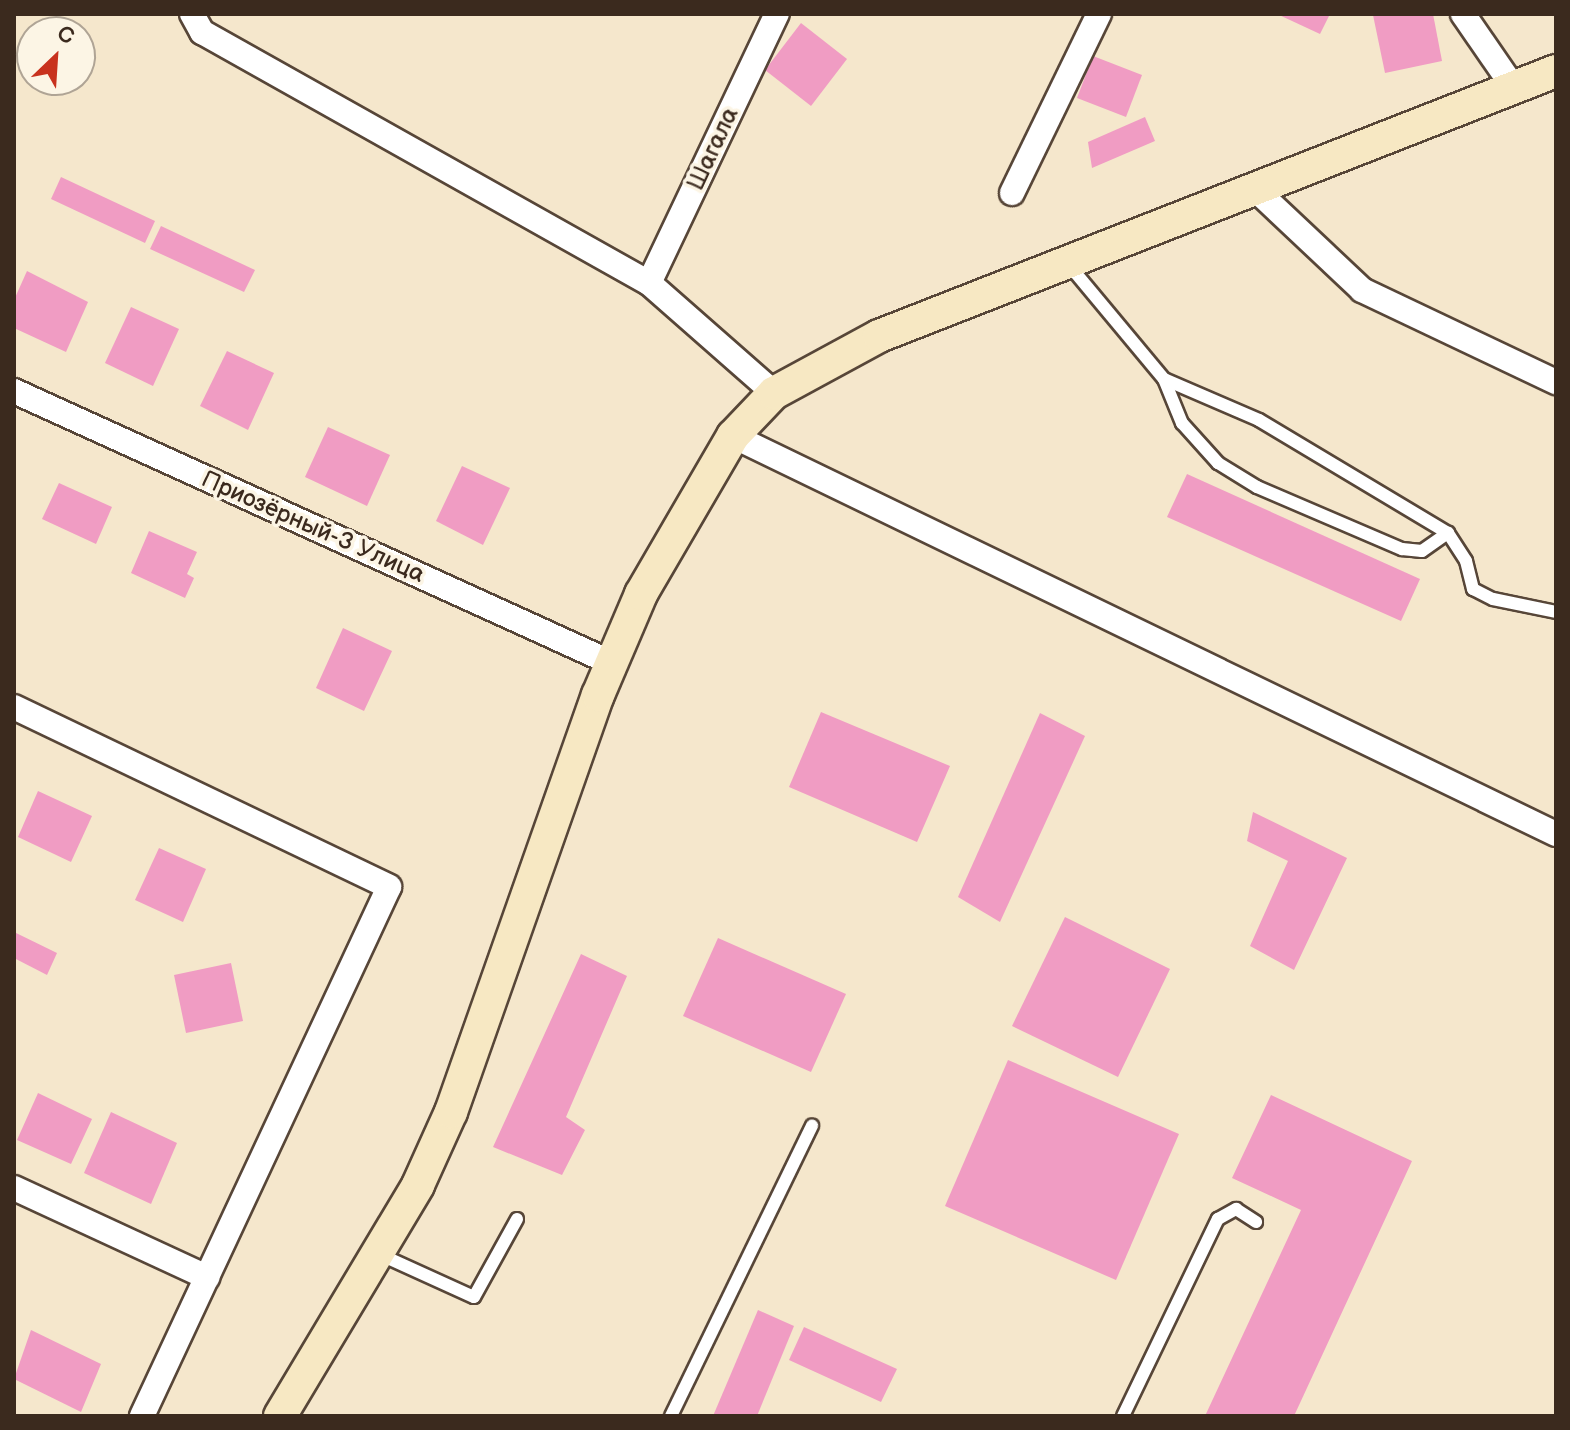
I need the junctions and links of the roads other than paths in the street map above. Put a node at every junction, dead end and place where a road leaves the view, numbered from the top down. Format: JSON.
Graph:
{"nodes":[{"id":1,"x":192,"y":14,"type":"edge"},
{"id":2,"x":777,"y":14,"type":"edge"},
{"id":3,"x":1099,"y":14,"type":"edge"},
{"id":4,"x":1463,"y":14,"type":"edge"},
{"id":5,"x":1556,"y":71,"type":"edge"},
{"id":6,"x":1514,"y":88,"type":"junction"},
{"id":7,"x":1255,"y":189,"type":"junction"},
{"id":8,"x":1012,"y":193,"type":"dead end"},
{"id":9,"x":1067,"y":263,"type":"junction"},
{"id":10,"x":649,"y":283,"type":"junction"},
{"id":11,"x":1164,"y":379,"type":"junction"},
{"id":12,"x":1556,"y":382,"type":"edge"},
{"id":13,"x":14,"y":391,"type":"edge"},
{"id":14,"x":774,"y":393,"type":"junction"},
{"id":15,"x":733,"y":436,"type":"junction"},
{"id":16,"x":1448,"y":533,"type":"junction"},
{"id":17,"x":1556,"y":612,"type":"edge"},
{"id":18,"x":612,"y":663,"type":"junction"},
{"id":19,"x":14,"y":707,"type":"edge"},
{"id":20,"x":1556,"y":834,"type":"edge"},
{"id":21,"x":812,"y":1125,"type":"dead end"},
{"id":22,"x":14,"y":1188,"type":"edge"},
{"id":23,"x":517,"y":1219,"type":"dead end"},
{"id":24,"x":1256,"y":1222,"type":"dead end"},
{"id":25,"x":379,"y":1254,"type":"junction"},
{"id":26,"x":207,"y":1277,"type":"junction"},
{"id":27,"x":142,"y":1416,"type":"edge"},
{"id":28,"x":280,"y":1416,"type":"edge"},
{"id":29,"x":671,"y":1416,"type":"edge"},
{"id":30,"x":1123,"y":1416,"type":"edge"}],
"edges":[{"from":1,"to":10,"type":"street"},
{"from":2,"to":10,"type":"street","name":"Шагала"},
{"from":3,"to":8,"type":"street"},
{"from":4,"to":6,"type":"street"},
{"from":5,"to":6,"type":"street"},
{"from":6,"to":7,"type":"street"},
{"from":7,"to":9,"type":"street"},
{"from":7,"to":12,"type":"street"},
{"from":9,"to":11,"type":"lane"},
{"from":9,"to":14,"type":"street"},
{"from":10,"to":14,"type":"street"},
{"from":11,"to":16,"type":"lane"},
{"from":11,"to":16,"type":"lane"},
{"from":13,"to":18,"type":"street","name":"Приозёрный-3 Улица"},
{"from":14,"to":15,"type":"street"},
{"from":15,"to":18,"type":"street"},
{"from":15,"to":20,"type":"street"},
{"from":16,"to":17,"type":"lane"},
{"from":18,"to":25,"type":"street"},
{"from":19,"to":26,"type":"street"},
{"from":21,"to":29,"type":"lane"},
{"from":22,"to":26,"type":"street"},
{"from":23,"to":25,"type":"lane"},
{"from":24,"to":30,"type":"lane"},
{"from":25,"to":28,"type":"street"},
{"from":26,"to":27,"type":"street"}]}
